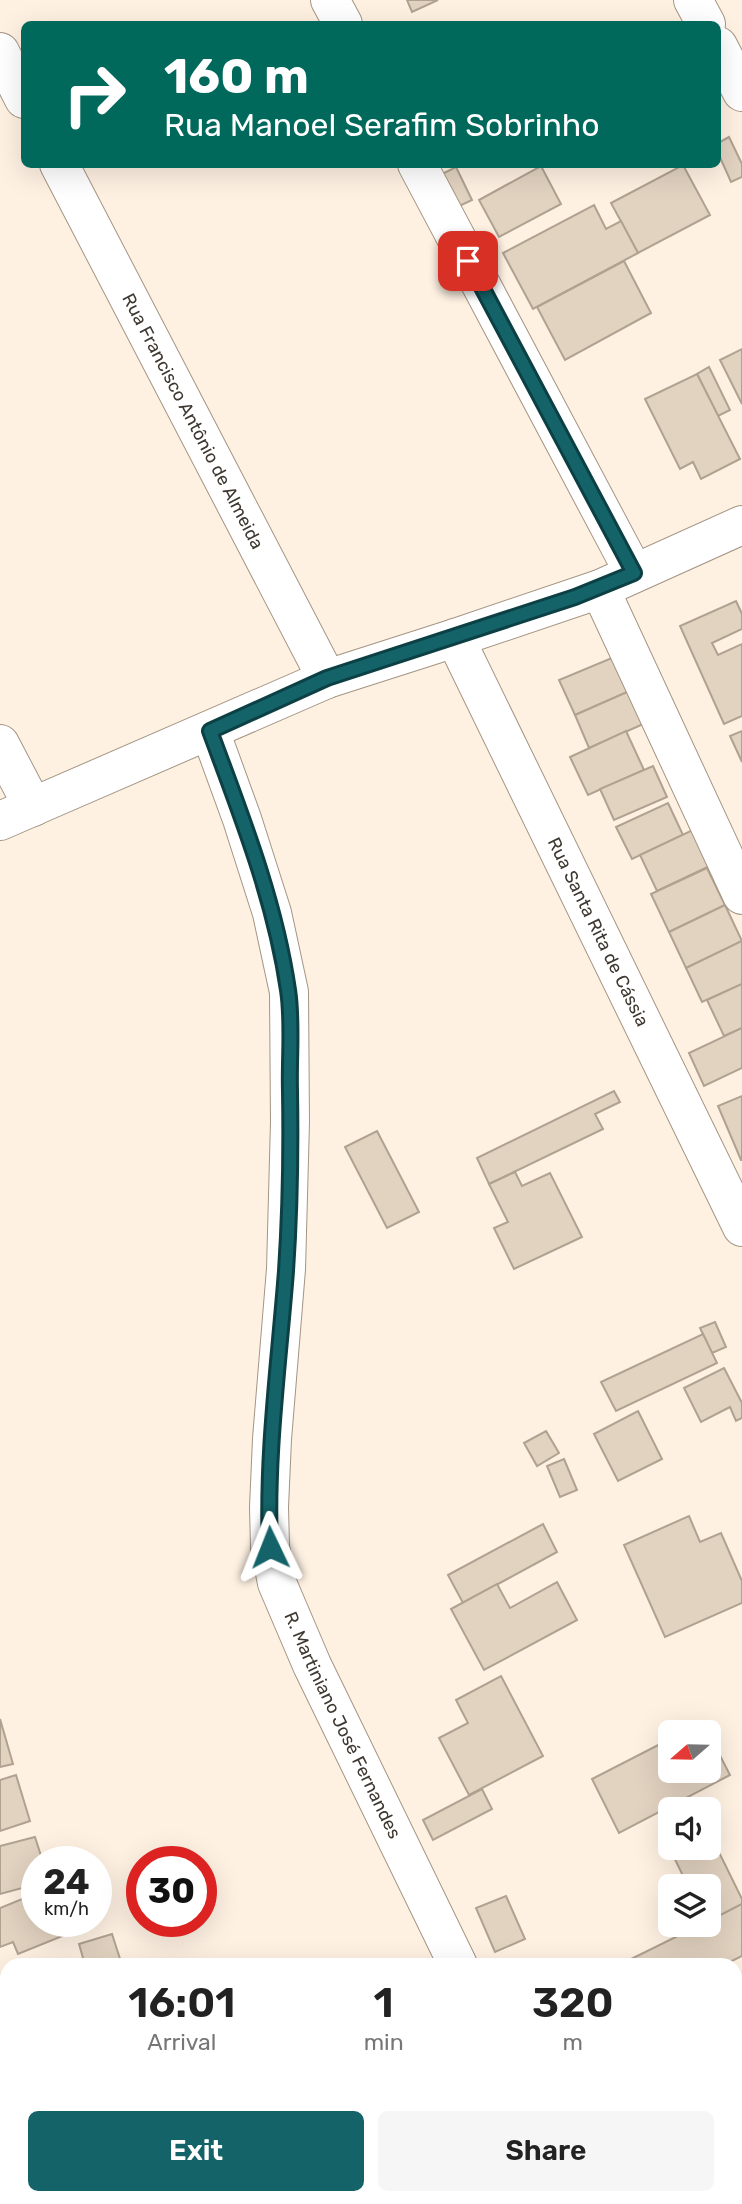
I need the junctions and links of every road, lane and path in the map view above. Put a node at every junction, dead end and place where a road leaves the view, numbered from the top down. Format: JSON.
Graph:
{"nodes":[{"id":1,"x":330,"y":0,"type":"edge"},
{"id":2,"x":693,"y":0,"type":"edge"},
{"id":3,"x":341,"y":21,"type":"edge"},
{"id":4,"x":704,"y":21,"type":"edge"},
{"id":5,"x":0,"y":52,"type":"edge"},
{"id":6,"x":721,"y":52,"type":"edge"},
{"id":7,"x":742,"y":92,"type":"edge"},
{"id":8,"x":21,"y":93,"type":"edge"},
{"id":9,"x":61,"y":168,"type":"edge"},
{"id":10,"x":419,"y":168,"type":"edge"},
{"id":11,"x":742,"y":525,"type":"edge"},
{"id":12,"x":634,"y":573,"type":"junction"},
{"id":13,"x":600,"y":589,"type":"junction"},
{"id":14,"x":455,"y":638,"type":"junction"},
{"id":15,"x":327,"y":678,"type":"junction"},
{"id":16,"x":210,"y":731,"type":"junction"},
{"id":17,"x":0,"y":744,"type":"edge"},
{"id":18,"x":17,"y":814,"type":"edge"},
{"id":19,"x":742,"y":895,"type":"edge"},
{"id":20,"x":742,"y":1227,"type":"edge"},
{"id":21,"x":455,"y":1958,"type":"edge"}],
"edges":[{"from":1,"to":3,"type":"street"},
{"from":2,"to":4,"type":"street"},
{"from":5,"to":8,"type":"street"},
{"from":6,"to":7,"type":"street"},
{"from":9,"to":15,"type":"street","name":"Rua Francisco Antônio de Almeida"},
{"from":10,"to":12,"type":"street"},
{"from":11,"to":12,"type":"street"},
{"from":12,"to":13,"type":"street"},
{"from":13,"to":14,"type":"street"},
{"from":13,"to":19,"type":"street"},
{"from":14,"to":15,"type":"street"},
{"from":14,"to":20,"type":"street","name":"Rua Santa Rita de Cássia"},
{"from":15,"to":16,"type":"street"},
{"from":16,"to":18,"type":"street"},
{"from":16,"to":21,"type":"street","name":"R. Martiniano José Fernandes"},
{"from":17,"to":18,"type":"street"}]}
